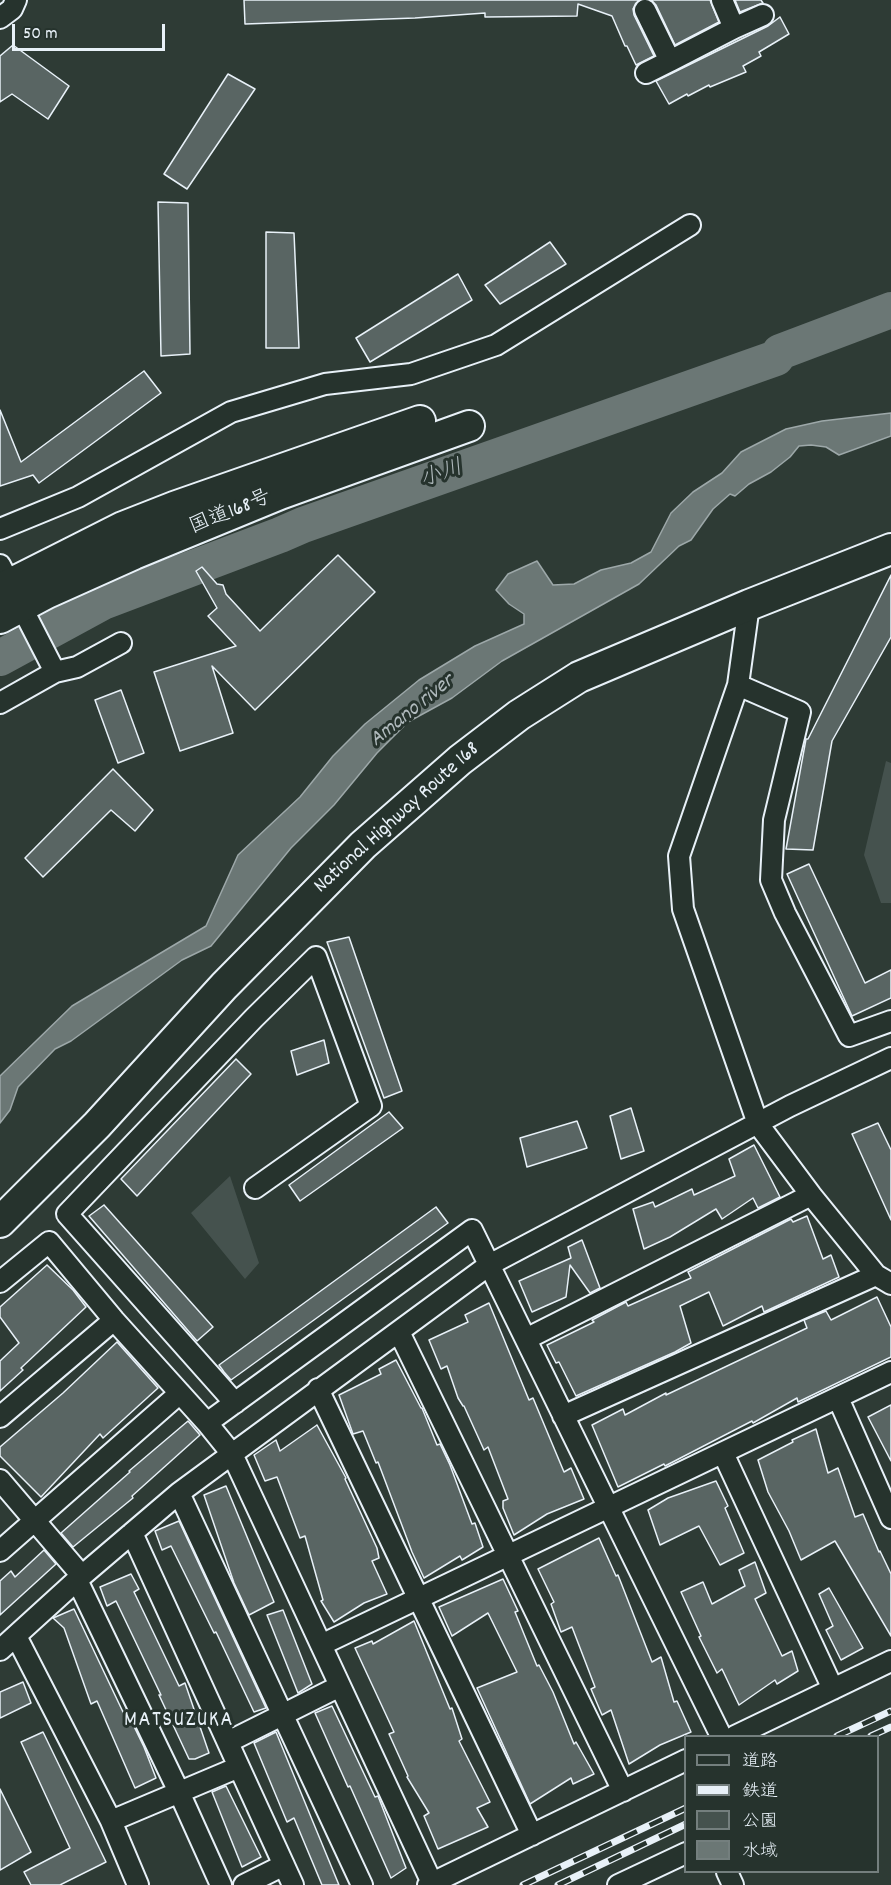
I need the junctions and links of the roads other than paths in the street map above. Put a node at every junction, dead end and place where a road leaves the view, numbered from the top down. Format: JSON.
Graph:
{"nodes":[{"id":1,"x":16,"y":0,"type":"edge"},
{"id":2,"x":722,"y":0,"type":"edge"},
{"id":3,"x":645,"y":10,"type":"dead end"},
{"id":4,"x":763,"y":15,"type":"dead end"},
{"id":5,"x":0,"y":18,"type":"edge"},
{"id":6,"x":734,"y":28,"type":"junction"},
{"id":7,"x":670,"y":61,"type":"junction"},
{"id":8,"x":646,"y":73,"type":"dead end"},
{"id":9,"x":690,"y":225,"type":"dead end"},
{"id":10,"x":466,"y":416,"type":"dead end"},
{"id":11,"x":0,"y":529,"type":"edge"},
{"id":12,"x":891,"y":549,"type":"edge"},
{"id":13,"x":6,"y":593,"type":"edge"},
{"id":14,"x":749,"y":604,"type":"junction"},
{"id":15,"x":121,"y":643,"type":"dead end"},
{"id":16,"x":55,"y":672,"type":"junction"},
{"id":17,"x":738,"y":685,"type":"junction"},
{"id":18,"x":0,"y":703,"type":"edge"},
{"id":19,"x":891,"y":1021,"type":"edge"},
{"id":20,"x":891,"y":1058,"type":"edge"},
{"id":21,"x":758,"y":1124,"type":"junction"},
{"id":22,"x":255,"y":1188,"type":"dead end"},
{"id":23,"x":811,"y":1195,"type":"junction"},
{"id":24,"x":0,"y":1222,"type":"edge"},
{"id":25,"x":489,"y":1265,"type":"junction"},
{"id":26,"x":883,"y":1279,"type":"edge"},
{"id":27,"x":0,"y":1282,"type":"edge"},
{"id":28,"x":114,"y":1320,"type":"junction"},
{"id":29,"x":399,"y":1332,"type":"junction"},
{"id":30,"x":526,"y":1339,"type":"junction"},
{"id":31,"x":891,"y":1372,"type":"edge"},
{"id":32,"x":318,"y":1389,"type":"junction"},
{"id":33,"x":180,"y":1393,"type":"junction"},
{"id":34,"x":838,"y":1398,"type":"junction"},
{"id":35,"x":235,"y":1404,"type":"junction"},
{"id":36,"x":563,"y":1416,"type":"junction"},
{"id":37,"x":0,"y":1417,"type":"edge"},
{"id":38,"x":207,"y":1423,"type":"junction"},
{"id":39,"x":723,"y":1453,"type":"junction"},
{"id":40,"x":232,"y":1454,"type":"junction"},
{"id":41,"x":0,"y":1480,"type":"edge"},
{"id":42,"x":179,"y":1493,"type":"junction"},
{"id":43,"x":609,"y":1508,"type":"junction"},
{"id":44,"x":891,"y":1518,"type":"edge"},
{"id":45,"x":35,"y":1521,"type":"junction"},
{"id":46,"x":132,"y":1533,"type":"junction"},
{"id":47,"x":0,"y":1551,"type":"edge"},
{"id":48,"x":508,"y":1556,"type":"junction"},
{"id":49,"x":80,"y":1578,"type":"junction"},
{"id":50,"x":419,"y":1599,"type":"junction"},
{"id":51,"x":16,"y":1636,"type":"junction"},
{"id":52,"x":321,"y":1646,"type":"junction"},
{"id":53,"x":0,"y":1650,"type":"edge"},
{"id":54,"x":891,"y":1661,"type":"edge"},
{"id":55,"x":340,"y":1686,"type":"junction"},
{"id":56,"x":833,"y":1689,"type":"junction"},
{"id":57,"x":283,"y":1716,"type":"junction"},
{"id":58,"x":720,"y":1735,"type":"edge"},
{"id":59,"x":739,"y":1735,"type":"edge"},
{"id":60,"x":228,"y":1742,"type":"junction"},
{"id":61,"x":684,"y":1761,"type":"edge"},
{"id":62,"x":239,"y":1767,"type":"junction"},
{"id":63,"x":623,"y":1791,"type":"junction"},
{"id":64,"x":179,"y":1792,"type":"junction"},
{"id":65,"x":111,"y":1821,"type":"junction"},
{"id":66,"x":532,"y":1835,"type":"junction"},
{"id":67,"x":684,"y":1854,"type":"edge"},
{"id":68,"x":284,"y":1865,"type":"junction"},
{"id":69,"x":430,"y":1884,"type":"edge"},
{"id":70,"x":138,"y":1885,"type":"edge"},
{"id":71,"x":221,"y":1885,"type":"edge"},
{"id":72,"x":244,"y":1885,"type":"edge"},
{"id":73,"x":293,"y":1885,"type":"edge"},
{"id":74,"x":362,"y":1885,"type":"edge"},
{"id":75,"x":618,"y":1885,"type":"edge"}],
"edges":[{"from":1,"to":5,"type":"street"},
{"from":2,"to":6,"type":"street"},
{"from":3,"to":7,"type":"street"},
{"from":4,"to":6,"type":"street"},
{"from":6,"to":7,"type":"street"},
{"from":7,"to":8,"type":"street"},
{"from":9,"to":11,"type":"street"},
{"from":10,"to":13,"type":"highway"},
{"from":12,"to":14,"type":"highway","name":"National Highway Route 168"},
{"from":13,"to":16,"type":"street"},
{"from":14,"to":17,"type":"street"},
{"from":14,"to":24,"type":"highway","name":"National Highway Route 168"},
{"from":15,"to":16,"type":"street"},
{"from":16,"to":18,"type":"street"},
{"from":17,"to":19,"type":"street"},
{"from":17,"to":21,"type":"street"},
{"from":20,"to":21,"type":"street"},
{"from":21,"to":23,"type":"street"},
{"from":21,"to":25,"type":"street"},
{"from":22,"to":35,"type":"street"},
{"from":23,"to":26,"type":"street"},
{"from":23,"to":30,"type":"street"},
{"from":25,"to":29,"type":"street"},
{"from":25,"to":30,"type":"street"},
{"from":25,"to":35,"type":"street"},
{"from":26,"to":36,"type":"street"},
{"from":27,"to":28,"type":"street"},
{"from":28,"to":33,"type":"street"},
{"from":28,"to":37,"type":"street"},
{"from":29,"to":32,"type":"street"},
{"from":29,"to":48,"type":"street"},
{"from":30,"to":36,"type":"street"},
{"from":31,"to":34,"type":"street"},
{"from":32,"to":40,"type":"street"},
{"from":32,"to":50,"type":"street"},
{"from":33,"to":38,"type":"street"},
{"from":33,"to":45,"type":"street"},
{"from":34,"to":39,"type":"street"},
{"from":34,"to":44,"type":"street"},
{"from":35,"to":38,"type":"street"},
{"from":36,"to":43,"type":"street"},
{"from":38,"to":40,"type":"street"},
{"from":39,"to":43,"type":"street"},
{"from":39,"to":56,"type":"street"},
{"from":40,"to":42,"type":"street"},
{"from":40,"to":52,"type":"street"},
{"from":41,"to":45,"type":"street"},
{"from":42,"to":46,"type":"street"},
{"from":42,"to":57,"type":"street"},
{"from":43,"to":48,"type":"street"},
{"from":43,"to":58,"type":"street"},
{"from":45,"to":47,"type":"street"},
{"from":45,"to":49,"type":"street"},
{"from":46,"to":49,"type":"street"},
{"from":46,"to":60,"type":"street"},
{"from":48,"to":50,"type":"street"},
{"from":48,"to":63,"type":"street"},
{"from":49,"to":51,"type":"street"},
{"from":49,"to":64,"type":"street"},
{"from":50,"to":52,"type":"street"},
{"from":50,"to":66,"type":"street"},
{"from":51,"to":53,"type":"street"},
{"from":51,"to":65,"type":"street"},
{"from":52,"to":55,"type":"street"},
{"from":54,"to":56,"type":"street"},
{"from":55,"to":57,"type":"street"},
{"from":55,"to":69,"type":"street"},
{"from":56,"to":59,"type":"street"},
{"from":57,"to":60,"type":"street"},
{"from":57,"to":74,"type":"street"},
{"from":60,"to":62,"type":"street"},
{"from":61,"to":63,"type":"street"},
{"from":62,"to":64,"type":"street"},
{"from":62,"to":68,"type":"street"},
{"from":63,"to":66,"type":"street"},
{"from":64,"to":65,"type":"street"},
{"from":64,"to":71,"type":"street"},
{"from":65,"to":70,"type":"street"},
{"from":66,"to":69,"type":"street"},
{"from":67,"to":75,"type":"street"},
{"from":68,"to":72,"type":"street"},
{"from":68,"to":73,"type":"street"}]}
